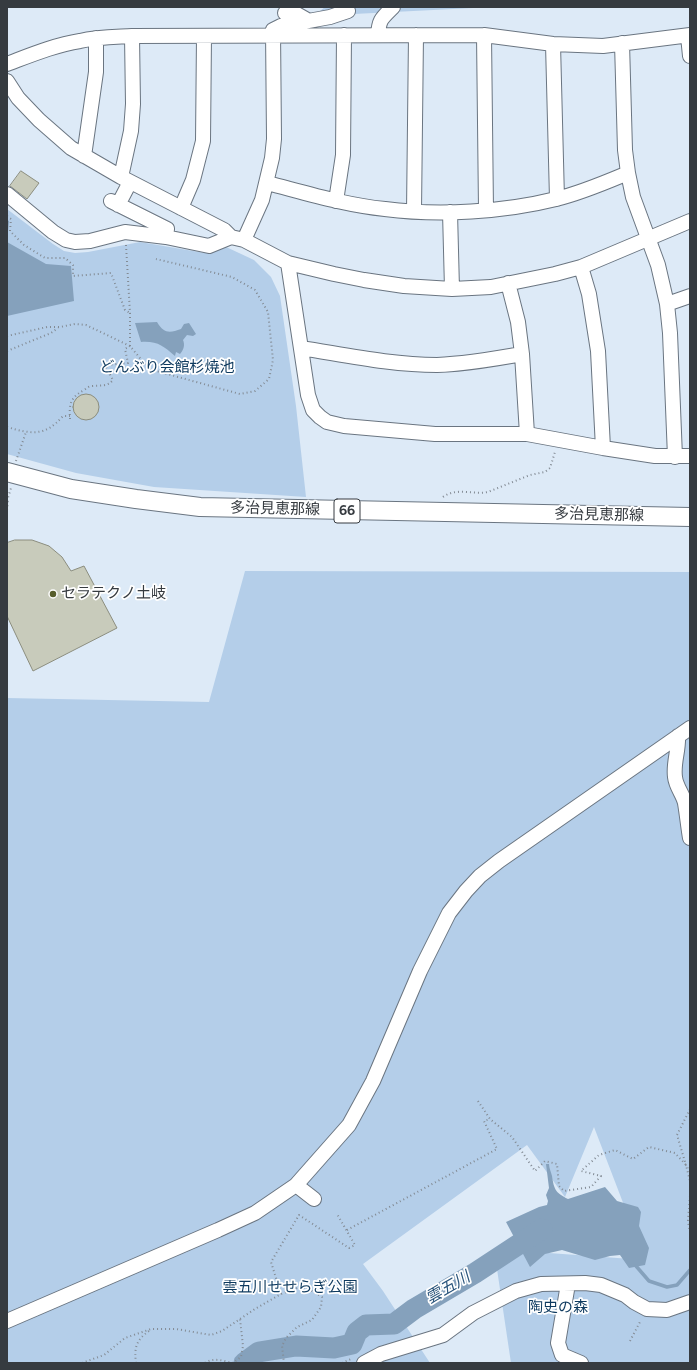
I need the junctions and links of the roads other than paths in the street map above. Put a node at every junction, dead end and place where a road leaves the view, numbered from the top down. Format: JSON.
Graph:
{"nodes":[{"id":1,"x":393,"y":7,"type":"edge"},
{"id":2,"x":348,"y":11,"type":"dead end"},
{"id":3,"x":285,"y":13,"type":"dead end"},
{"id":4,"x":309,"y":21,"type":"junction"},
{"id":5,"x":344,"y":35,"type":"junction"},
{"id":6,"x":378,"y":35,"type":"junction"},
{"id":7,"x":416,"y":35,"type":"junction"},
{"id":8,"x":484,"y":35,"type":"junction"},
{"id":9,"x":132,"y":36,"type":"junction"},
{"id":10,"x":204,"y":36,"type":"junction"},
{"id":11,"x":273,"y":36,"type":"junction"},
{"id":12,"x":689,"y":36,"type":"edge"},
{"id":13,"x":96,"y":38,"type":"junction"},
{"id":14,"x":622,"y":43,"type":"junction"},
{"id":15,"x":554,"y":44,"type":"junction"},
{"id":16,"x":690,"y":56,"type":"edge"},
{"id":17,"x":7,"y":64,"type":"edge"},
{"id":18,"x":7,"y":81,"type":"edge"},
{"id":19,"x":84,"y":156,"type":"junction"},
{"id":20,"x":628,"y":174,"type":"junction"},
{"id":21,"x":126,"y":179,"type":"junction"},
{"id":22,"x":267,"y":183,"type":"junction"},
{"id":23,"x":7,"y":194,"type":"edge"},
{"id":24,"x":557,"y":199,"type":"junction"},
{"id":25,"x":336,"y":201,"type":"junction"},
{"id":26,"x":181,"y":208,"type":"junction"},
{"id":27,"x":486,"y":210,"type":"junction"},
{"id":28,"x":414,"y":211,"type":"junction"},
{"id":29,"x":450,"y":212,"type":"junction"},
{"id":30,"x":690,"y":221,"type":"edge"},
{"id":31,"x":166,"y":237,"type":"junction"},
{"id":32,"x":238,"y":239,"type":"junction"},
{"id":33,"x":649,"y":239,"type":"junction"},
{"id":34,"x":288,"y":263,"type":"junction"},
{"id":35,"x":582,"y":267,"type":"junction"},
{"id":36,"x":508,"y":283,"type":"junction"},
{"id":37,"x":452,"y":289,"type":"junction"},
{"id":38,"x":690,"y":296,"type":"edge"},
{"id":39,"x":667,"y":304,"type":"junction"},
{"id":40,"x":301,"y":348,"type":"junction"},
{"id":41,"x":522,"y":354,"type":"junction"},
{"id":42,"x":527,"y":434,"type":"junction"},
{"id":43,"x":602,"y":448,"type":"junction"},
{"id":44,"x":690,"y":456,"type":"edge"},
{"id":45,"x":675,"y":457,"type":"junction"},
{"id":46,"x":12,"y":473,"type":"edge"},
{"id":47,"x":690,"y":517,"type":"edge"},
{"id":48,"x":690,"y":728,"type":"edge"},
{"id":49,"x":678,"y":736,"type":"junction"},
{"id":50,"x":690,"y":838,"type":"edge"},
{"id":51,"x":296,"y":1185,"type":"junction"},
{"id":52,"x":314,"y":1199,"type":"dead end"},
{"id":53,"x":568,"y":1284,"type":"junction"},
{"id":54,"x":690,"y":1302,"type":"edge"},
{"id":55,"x":7,"y":1321,"type":"edge"},
{"id":56,"x":364,"y":1363,"type":"edge"},
{"id":57,"x":581,"y":1363,"type":"edge"}],
"edges":[{"from":1,"to":6,"type":"street"},
{"from":2,"to":4,"type":"street"},
{"from":3,"to":4,"type":"street"},
{"from":4,"to":11,"type":"street"},
{"from":5,"to":6,"type":"street"},
{"from":5,"to":11,"type":"street"},
{"from":5,"to":25,"type":"street"},
{"from":6,"to":7,"type":"street"},
{"from":7,"to":8,"type":"street"},
{"from":7,"to":28,"type":"street"},
{"from":8,"to":15,"type":"street"},
{"from":8,"to":27,"type":"street"},
{"from":9,"to":10,"type":"street"},
{"from":9,"to":13,"type":"street"},
{"from":9,"to":21,"type":"street"},
{"from":10,"to":11,"type":"street"},
{"from":10,"to":26,"type":"street"},
{"from":11,"to":22,"type":"street"},
{"from":12,"to":14,"type":"street"},
{"from":12,"to":16,"type":"street"},
{"from":13,"to":17,"type":"street"},
{"from":13,"to":19,"type":"street"},
{"from":14,"to":15,"type":"street"},
{"from":14,"to":20,"type":"street"},
{"from":15,"to":24,"type":"street"},
{"from":18,"to":19,"type":"street"},
{"from":19,"to":21,"type":"street"},
{"from":20,"to":24,"type":"street"},
{"from":20,"to":33,"type":"street"},
{"from":21,"to":26,"type":"street"},
{"from":21,"to":31,"type":"street"},
{"from":22,"to":25,"type":"street"},
{"from":22,"to":32,"type":"street"},
{"from":23,"to":31,"type":"street"},
{"from":24,"to":27,"type":"street"},
{"from":25,"to":28,"type":"street"},
{"from":26,"to":32,"type":"street"},
{"from":27,"to":29,"type":"street"},
{"from":28,"to":29,"type":"street"},
{"from":29,"to":37,"type":"street"},
{"from":30,"to":33,"type":"street"},
{"from":31,"to":32,"type":"street"},
{"from":32,"to":34,"type":"street"},
{"from":33,"to":35,"type":"street"},
{"from":33,"to":39,"type":"street"},
{"from":34,"to":37,"type":"street"},
{"from":34,"to":40,"type":"street"},
{"from":35,"to":36,"type":"street"},
{"from":35,"to":43,"type":"street"},
{"from":36,"to":37,"type":"street"},
{"from":36,"to":41,"type":"street"},
{"from":38,"to":39,"type":"street"},
{"from":39,"to":45,"type":"street"},
{"from":40,"to":41,"type":"street"},
{"from":40,"to":42,"type":"street"},
{"from":41,"to":42,"type":"street"},
{"from":42,"to":43,"type":"street"},
{"from":43,"to":45,"type":"street"},
{"from":44,"to":45,"type":"street"},
{"from":46,"to":47,"type":"main road","name":"多治見恵那線","number":"66"},
{"from":48,"to":49,"type":"street"},
{"from":49,"to":50,"type":"street"},
{"from":49,"to":51,"type":"street"},
{"from":51,"to":52,"type":"street"},
{"from":51,"to":55,"type":"street"},
{"from":53,"to":54,"type":"street"},
{"from":53,"to":56,"type":"street"},
{"from":53,"to":57,"type":"street"}]}
